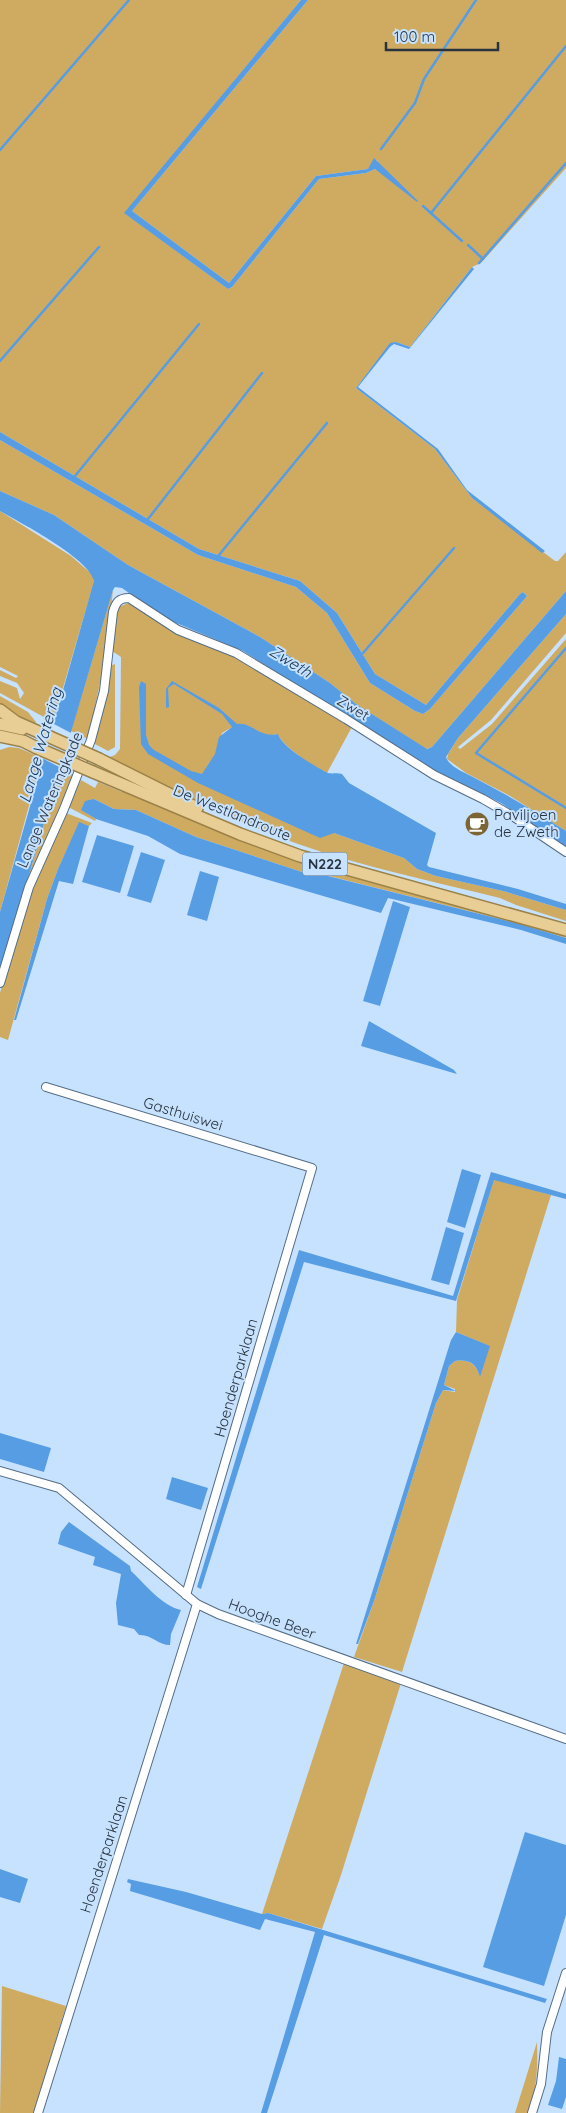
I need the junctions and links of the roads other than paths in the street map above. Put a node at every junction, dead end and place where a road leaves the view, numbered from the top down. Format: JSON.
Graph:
{"nodes":[{"id":1,"x":122,"y":598,"type":"joint"},
{"id":2,"x":0,"y":710,"type":"edge"},
{"id":3,"x":0,"y":724,"type":"edge"},
{"id":4,"x":41,"y":732,"type":"junction"},
{"id":5,"x":0,"y":736,"type":"edge"},
{"id":6,"x":0,"y":743,"type":"edge"},
{"id":7,"x":37,"y":748,"type":"junction"},
{"id":8,"x":566,"y":852,"type":"edge"},
{"id":9,"x":566,"y":923,"type":"edge"},
{"id":10,"x":566,"y":930,"type":"edge"},
{"id":11,"x":0,"y":983,"type":"edge"},
{"id":12,"x":46,"y":1087,"type":"dead end"},
{"id":13,"x":312,"y":1168,"type":"joint"},
{"id":14,"x":0,"y":1471,"type":"edge"},
{"id":15,"x":186,"y":1595,"type":"junction"},
{"id":16,"x":197,"y":1604,"type":"junction"},
{"id":17,"x":566,"y":1739,"type":"edge"},
{"id":18,"x":566,"y":1973,"type":"edge"},
{"id":19,"x":38,"y":2113,"type":"edge"},
{"id":20,"x":532,"y":2113,"type":"edge"}],
"edges":[{"from":1,"to":8,"type":"street","name":"Zwet"},
{"from":1,"to":11,"type":"street","name":"Lange Wateringkade"},
{"from":2,"to":4,"type":"main road","name":"De Westlandroute","number":"N222"},
{"from":3,"to":4,"type":"main road","name":"De Westlandroute","number":"N222"},
{"from":4,"to":9,"type":"main road","name":"De Westlandroute","number":"N222","bridge":true},
{"from":5,"to":7,"type":"main road","name":"De Westlandroute","number":"N222"},
{"from":6,"to":7,"type":"main road","name":"De Westlandroute","number":"N222"},
{"from":7,"to":10,"type":"main road","name":"De Westlandroute","number":"N222","bridge":true},
{"from":12,"to":13,"type":"street","name":"Gasthuiswei"},
{"from":13,"to":15,"type":"street","name":"Hoenderparklaan"},
{"from":14,"to":15,"type":"street","name":"Hooghe Beer"},
{"from":15,"to":16,"type":"street","name":"Hooghe Beer"},
{"from":16,"to":17,"type":"street","name":"Hooghe Beer"},
{"from":16,"to":19,"type":"street","name":"Hoenderparklaan"},
{"from":18,"to":20,"type":"street"}]}
